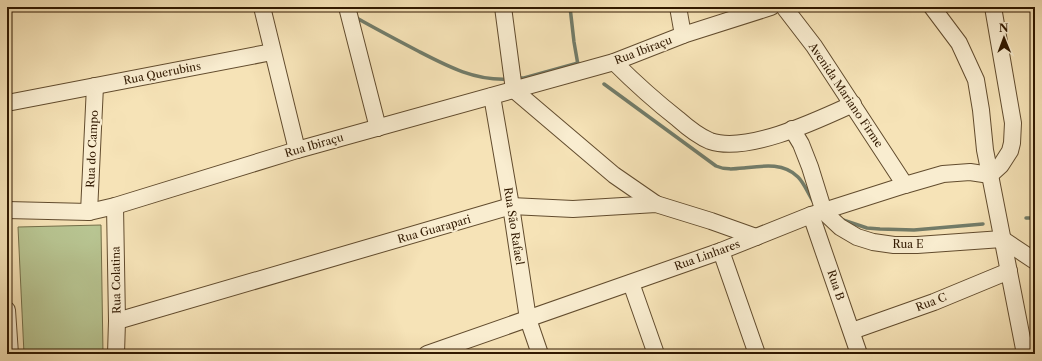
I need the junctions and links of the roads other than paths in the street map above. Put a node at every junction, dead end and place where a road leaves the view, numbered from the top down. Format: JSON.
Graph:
{"nodes":[{"id":1,"x":262,"y":7,"type":"edge"},
{"id":2,"x":347,"y":7,"type":"edge"},
{"id":3,"x":503,"y":7,"type":"edge"},
{"id":4,"x":678,"y":7,"type":"edge"},
{"id":5,"x":771,"y":7,"type":"edge"},
{"id":6,"x":784,"y":7,"type":"edge"},
{"id":7,"x":932,"y":7,"type":"edge"},
{"id":8,"x":993,"y":7,"type":"edge"},
{"id":9,"x":683,"y":35,"type":"junction"},
{"id":10,"x":272,"y":52,"type":"junction"},
{"id":11,"x":614,"y":62,"type":"junction"},
{"id":12,"x":95,"y":86,"type":"junction"},
{"id":13,"x":514,"y":90,"type":"junction"},
{"id":14,"x":492,"y":96,"type":"junction"},
{"id":15,"x":7,"y":103,"type":"edge"},
{"id":16,"x":852,"y":104,"type":"junction"},
{"id":17,"x":378,"y":128,"type":"junction"},
{"id":18,"x":792,"y":129,"type":"junction"},
{"id":19,"x":297,"y":150,"type":"junction"},
{"id":20,"x":990,"y":175,"type":"junction"},
{"id":21,"x":905,"y":185,"type":"junction"},
{"id":22,"x":656,"y":204,"type":"junction"},
{"id":23,"x":115,"y":206,"type":"junction"},
{"id":24,"x":511,"y":206,"type":"junction"},
{"id":25,"x":7,"y":210,"type":"edge"},
{"id":26,"x":89,"y":212,"type":"junction"},
{"id":27,"x":818,"y":214,"type":"junction"},
{"id":28,"x":756,"y":237,"type":"junction"},
{"id":29,"x":1002,"y":239,"type":"junction"},
{"id":30,"x":722,"y":251,"type":"junction"},
{"id":31,"x":1035,"y":261,"type":"edge"},
{"id":32,"x":1009,"y":271,"type":"junction"},
{"id":33,"x":631,"y":282,"type":"junction"},
{"id":34,"x":7,"y":310,"type":"edge"},
{"id":35,"x":528,"y":319,"type":"junction"},
{"id":36,"x":117,"y":321,"type":"junction"},
{"id":37,"x":852,"y":331,"type":"junction"},
{"id":38,"x":10,"y":354,"type":"edge"},
{"id":39,"x":116,"y":354,"type":"edge"},
{"id":40,"x":427,"y":354,"type":"edge"},
{"id":41,"x":540,"y":354,"type":"edge"},
{"id":42,"x":656,"y":354,"type":"edge"},
{"id":43,"x":757,"y":354,"type":"edge"},
{"id":44,"x":859,"y":354,"type":"edge"},
{"id":45,"x":1025,"y":354,"type":"edge"}],
"edges":[{"from":1,"to":10,"type":"street"},
{"from":2,"to":17,"type":"street"},
{"from":3,"to":13,"type":"street"},
{"from":4,"to":9,"type":"street"},
{"from":5,"to":9,"type":"street","name":"Rua Ibiraçu"},
{"from":6,"to":16,"type":"street","name":"Avenida Mariano Firme"},
{"from":7,"to":20,"type":"street"},
{"from":8,"to":20,"type":"street"},
{"from":9,"to":11,"type":"street","name":"Rua Ibiraçu"},
{"from":10,"to":12,"type":"street","name":"Rua Querubins"},
{"from":10,"to":19,"type":"street"},
{"from":11,"to":13,"type":"street","name":"Rua Ibiraçu"},
{"from":11,"to":18,"type":"street"},
{"from":12,"to":15,"type":"street","name":"Rua Querubins"},
{"from":12,"to":26,"type":"street","name":"Rua do Campo"},
{"from":13,"to":14,"type":"street","name":"Rua Ibiraçu"},
{"from":13,"to":22,"type":"street"},
{"from":14,"to":17,"type":"street","name":"Rua Ibiraçu"},
{"from":14,"to":24,"type":"street","name":"Rua São Rafael"},
{"from":16,"to":18,"type":"street"},
{"from":16,"to":21,"type":"street","name":"Avenida Mariano Firme"},
{"from":17,"to":19,"type":"street","name":"Rua Ibiraçu"},
{"from":18,"to":27,"type":"street","name":"Rua B"},
{"from":19,"to":23,"type":"street","name":"Rua Ibiraçu"},
{"from":20,"to":21,"type":"street","name":"Rua Linhares"},
{"from":20,"to":29,"type":"street"},
{"from":21,"to":27,"type":"street","name":"Rua Linhares"},
{"from":22,"to":24,"type":"street","name":"Rua Guarapari"},
{"from":22,"to":28,"type":"street","name":"Rua Guarapari"},
{"from":23,"to":26,"type":"street","name":"Rua Ibiraçu"},
{"from":23,"to":36,"type":"street","name":"Rua Colatina"},
{"from":24,"to":35,"type":"street","name":"Rua São Rafael"},
{"from":24,"to":36,"type":"street","name":"Rua Guarapari"},
{"from":25,"to":26,"type":"street","name":"Rua Ibiraçu"},
{"from":27,"to":28,"type":"street","name":"Rua Linhares"},
{"from":27,"to":29,"type":"street","name":"Rua E"},
{"from":27,"to":37,"type":"street","name":"Rua B"},
{"from":28,"to":30,"type":"street","name":"Rua Linhares"},
{"from":29,"to":31,"type":"street"},
{"from":29,"to":32,"type":"street"},
{"from":30,"to":33,"type":"street","name":"Rua Linhares"},
{"from":30,"to":43,"type":"street"},
{"from":32,"to":37,"type":"street","name":"Rua C"},
{"from":32,"to":45,"type":"street"},
{"from":33,"to":35,"type":"street","name":"Rua Linhares"},
{"from":33,"to":42,"type":"street"},
{"from":34,"to":38,"type":"street"},
{"from":35,"to":40,"type":"street","name":"Rua Linhares"},
{"from":35,"to":41,"type":"street","name":"Rua São Rafael"},
{"from":36,"to":39,"type":"street","name":"Rua Colatina"},
{"from":37,"to":44,"type":"street","name":"Rua B"}]}
